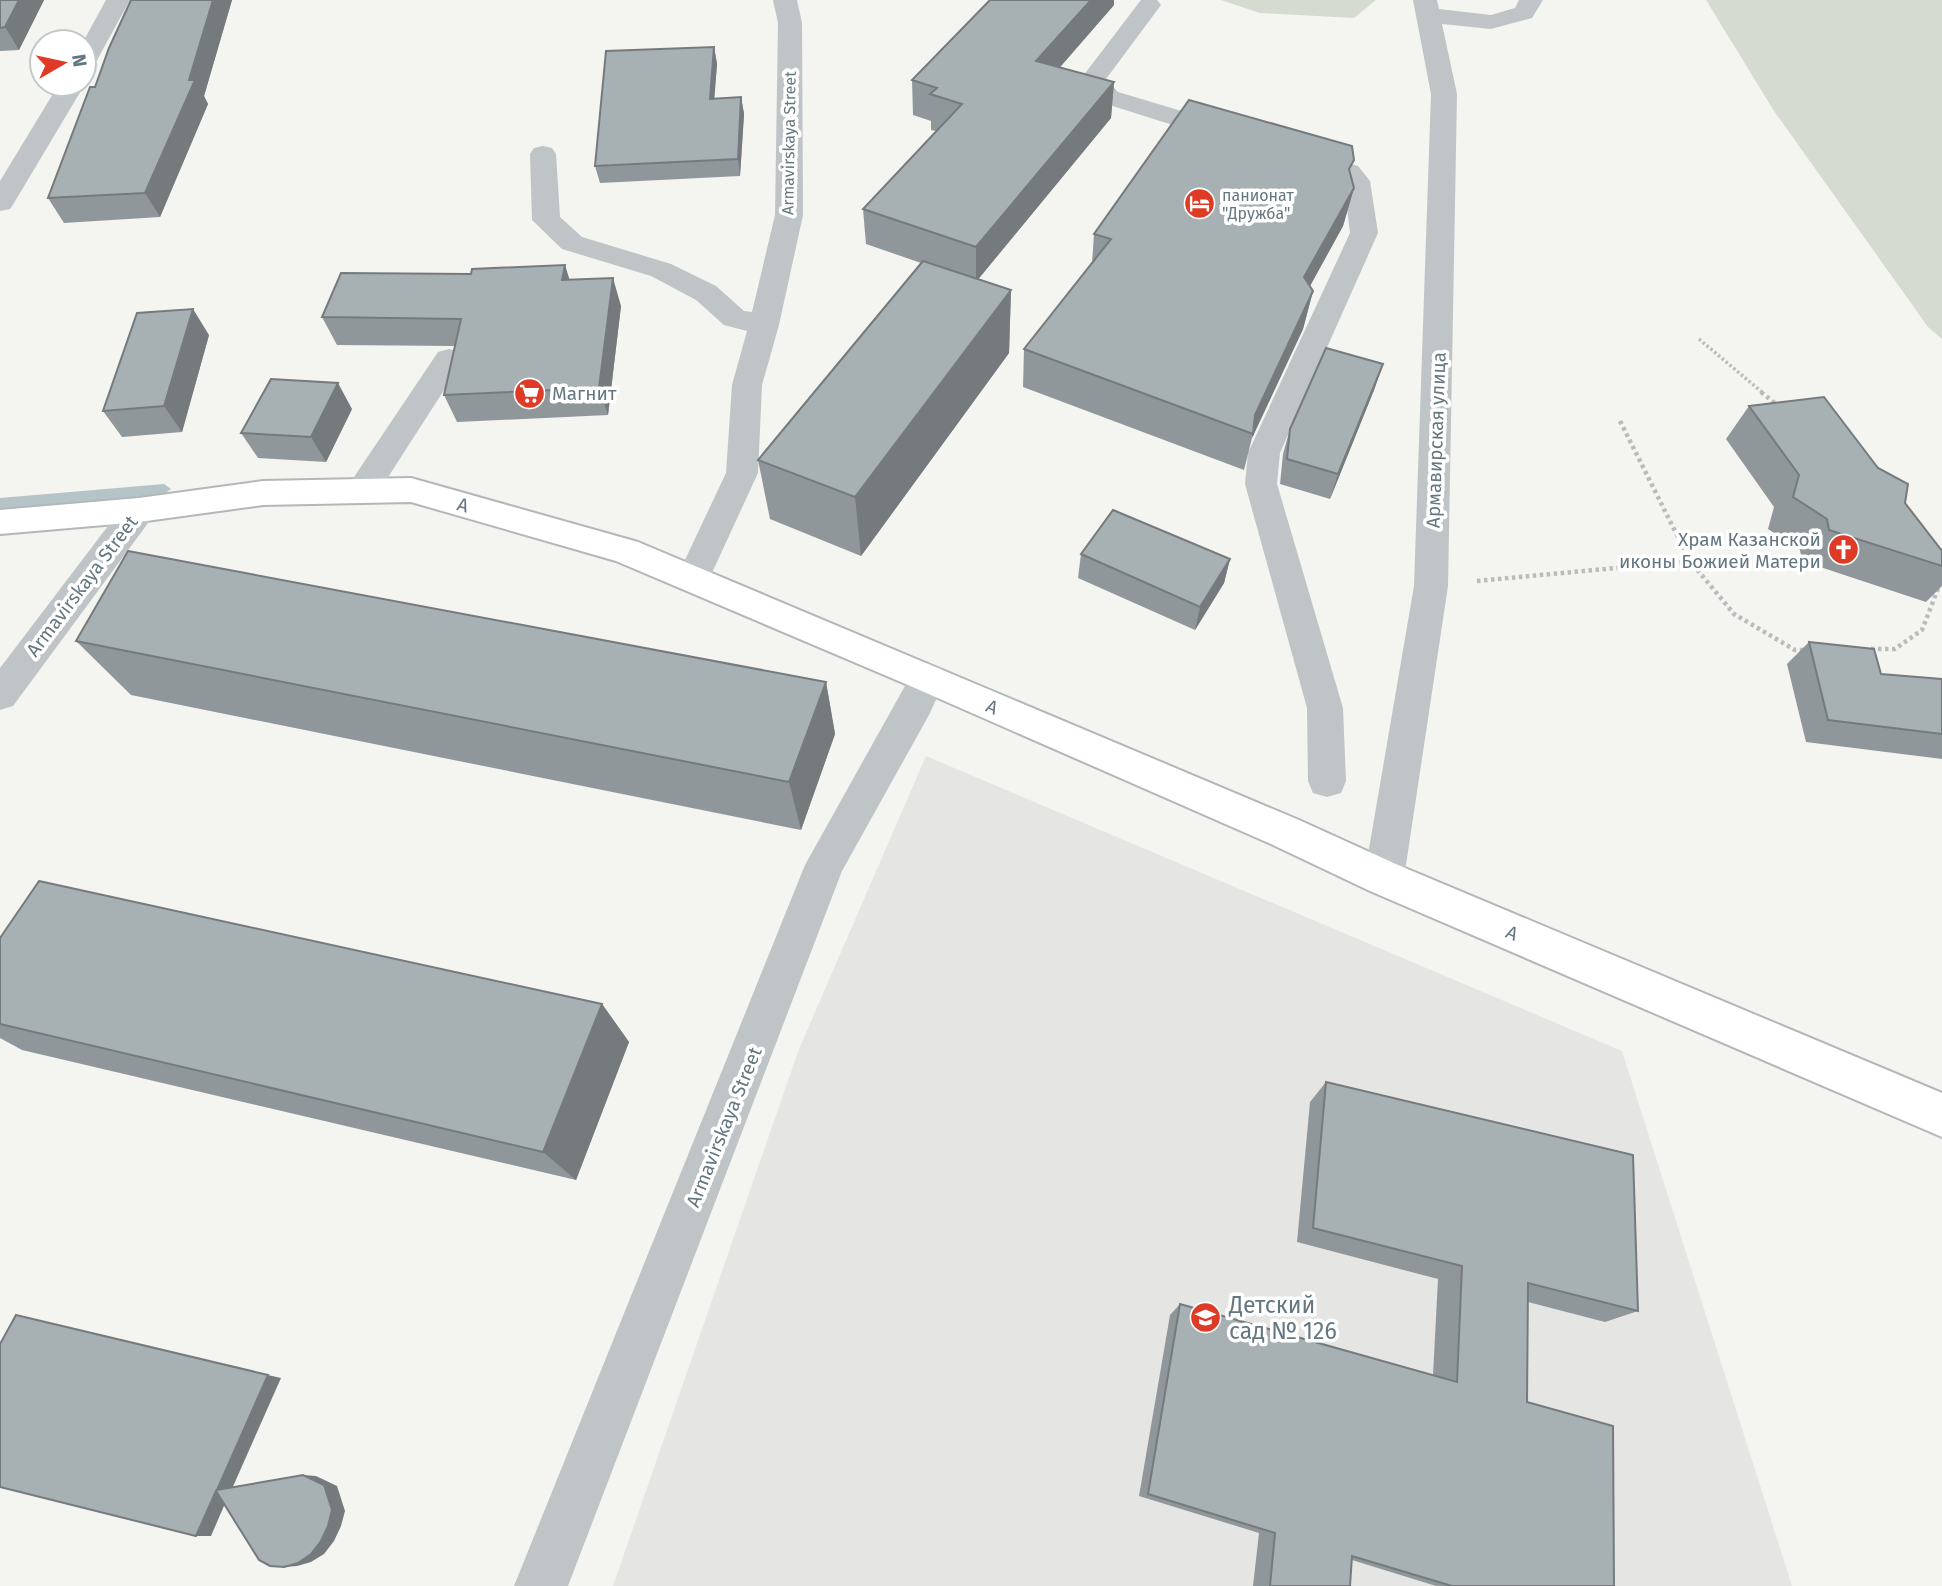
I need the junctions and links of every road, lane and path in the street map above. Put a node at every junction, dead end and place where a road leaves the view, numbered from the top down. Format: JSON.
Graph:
{"nodes":[{"id":1,"x":118,"y":0,"type":"edge"},
{"id":2,"x":785,"y":0,"type":"edge"},
{"id":3,"x":1531,"y":0,"type":"edge"},
{"id":4,"x":1149,"y":5,"type":"dead end"},
{"id":5,"x":1427,"y":7,"type":"edge"},
{"id":6,"x":98,"y":36,"type":"edge"},
{"id":7,"x":64,"y":98,"type":"edge"},
{"id":8,"x":543,"y":154,"type":"dead end"},
{"id":9,"x":0,"y":203,"type":"edge"},
{"id":10,"x":764,"y":326,"type":"junction"},
{"id":11,"x":1699,"y":339,"type":"dead end"},
{"id":12,"x":449,"y":359,"type":"edge"},
{"id":13,"x":1778,"y":406,"type":"edge"},
{"id":14,"x":1620,"y":422,"type":"dead end"},
{"id":15,"x":362,"y":491,"type":"junction"},
{"id":16,"x":139,"y":510,"type":"junction"},
{"id":17,"x":0,"y":522,"type":"edge"},
{"id":18,"x":1690,"y":561,"type":"junction"},
{"id":19,"x":1935,"y":575,"type":"edge"},
{"id":20,"x":693,"y":579,"type":"junction"},
{"id":21,"x":1431,"y":586,"type":"junction"},
{"id":22,"x":1870,"y":649,"type":"edge"},
{"id":23,"x":1808,"y":650,"type":"edge"},
{"id":24,"x":928,"y":678,"type":"junction"},
{"id":25,"x":0,"y":695,"type":"edge"},
{"id":26,"x":1327,"y":781,"type":"dead end"},
{"id":27,"x":1384,"y":878,"type":"junction"},
{"id":28,"x":1942,"y":1115,"type":"edge"},
{"id":29,"x":541,"y":1586,"type":"edge"}],
"edges":[{"from":1,"to":6,"type":"street"},
{"from":2,"to":10,"type":"street","name":"Armavirskaya Street"},
{"from":3,"to":5,"type":"street"},
{"from":4,"to":26,"type":"street"},
{"from":5,"to":21,"type":"street","name":"Армавирская улица"},
{"from":7,"to":9,"type":"street"},
{"from":8,"to":10,"type":"street"},
{"from":10,"to":20,"type":"street","name":"Armavirskaya Street"},
{"from":11,"to":13,"type":"path"},
{"from":12,"to":15,"type":"street"},
{"from":14,"to":18,"type":"path"},
{"from":15,"to":16,"type":"main road","name":"A"},
{"from":15,"to":20,"type":"main road","name":"A"},
{"from":16,"to":17,"type":"main road","name":"A"},
{"from":16,"to":25,"type":"street","name":"Armavirskaya Street"},
{"from":18,"to":21,"type":"path"},
{"from":18,"to":23,"type":"path"},
{"from":19,"to":22,"type":"path"},
{"from":20,"to":24,"type":"main road","name":"A"},
{"from":21,"to":27,"type":"street","name":"Армавирская улица"},
{"from":24,"to":27,"type":"main road","name":"A"},
{"from":24,"to":29,"type":"street","name":"Armavirskaya Street"},
{"from":27,"to":28,"type":"main road","name":"A"}]}
